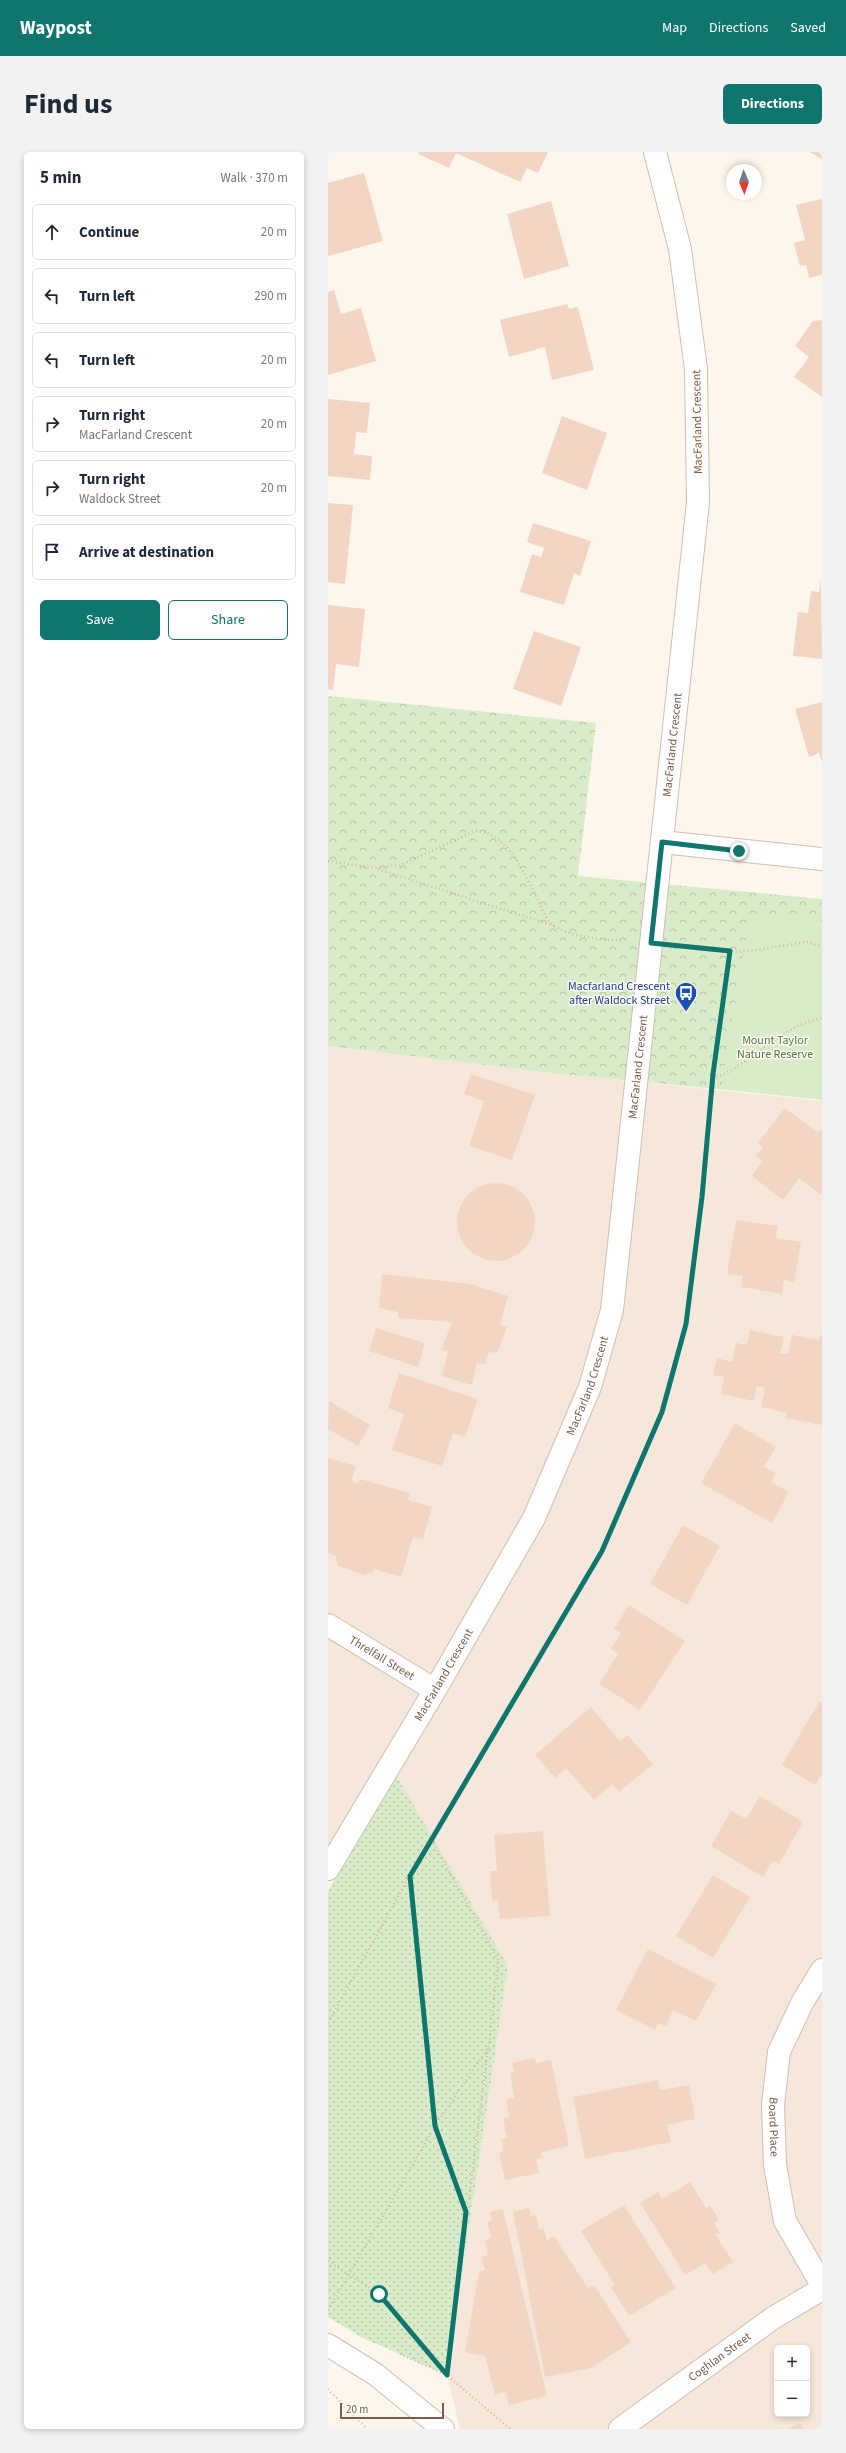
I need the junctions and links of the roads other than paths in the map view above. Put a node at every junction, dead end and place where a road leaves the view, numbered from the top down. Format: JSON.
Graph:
{"nodes":[{"id":1,"x":655,"y":152,"type":"edge"},
{"id":2,"x":662,"y":842,"type":"junction"},
{"id":3,"x":822,"y":859,"type":"edge"},
{"id":4,"x":328,"y":1625,"type":"edge"},
{"id":5,"x":435,"y":1690,"type":"junction"},
{"id":6,"x":328,"y":1869,"type":"edge"},
{"id":7,"x":822,"y":1970,"type":"edge"},
{"id":8,"x":822,"y":2285,"type":"edge"},
{"id":9,"x":822,"y":2289,"type":"edge"},
{"id":10,"x":328,"y":2345,"type":"edge"},
{"id":11,"x":443,"y":2429,"type":"edge"},
{"id":12,"x":620,"y":2429,"type":"edge"}],
"edges":[{"from":1,"to":2,"type":"street","name":"MacFarland Crescent"},
{"from":2,"to":3,"type":"street"},
{"from":2,"to":5,"type":"street","name":"MacFarland Crescent"},
{"from":4,"to":5,"type":"street","name":"Threlfall Street"},
{"from":5,"to":6,"type":"street","name":"MacFarland Crescent"},
{"from":7,"to":8,"type":"street","name":"Board Place"},
{"from":9,"to":12,"type":"street","name":"Coghlan Street"},
{"from":10,"to":11,"type":"street"}]}
